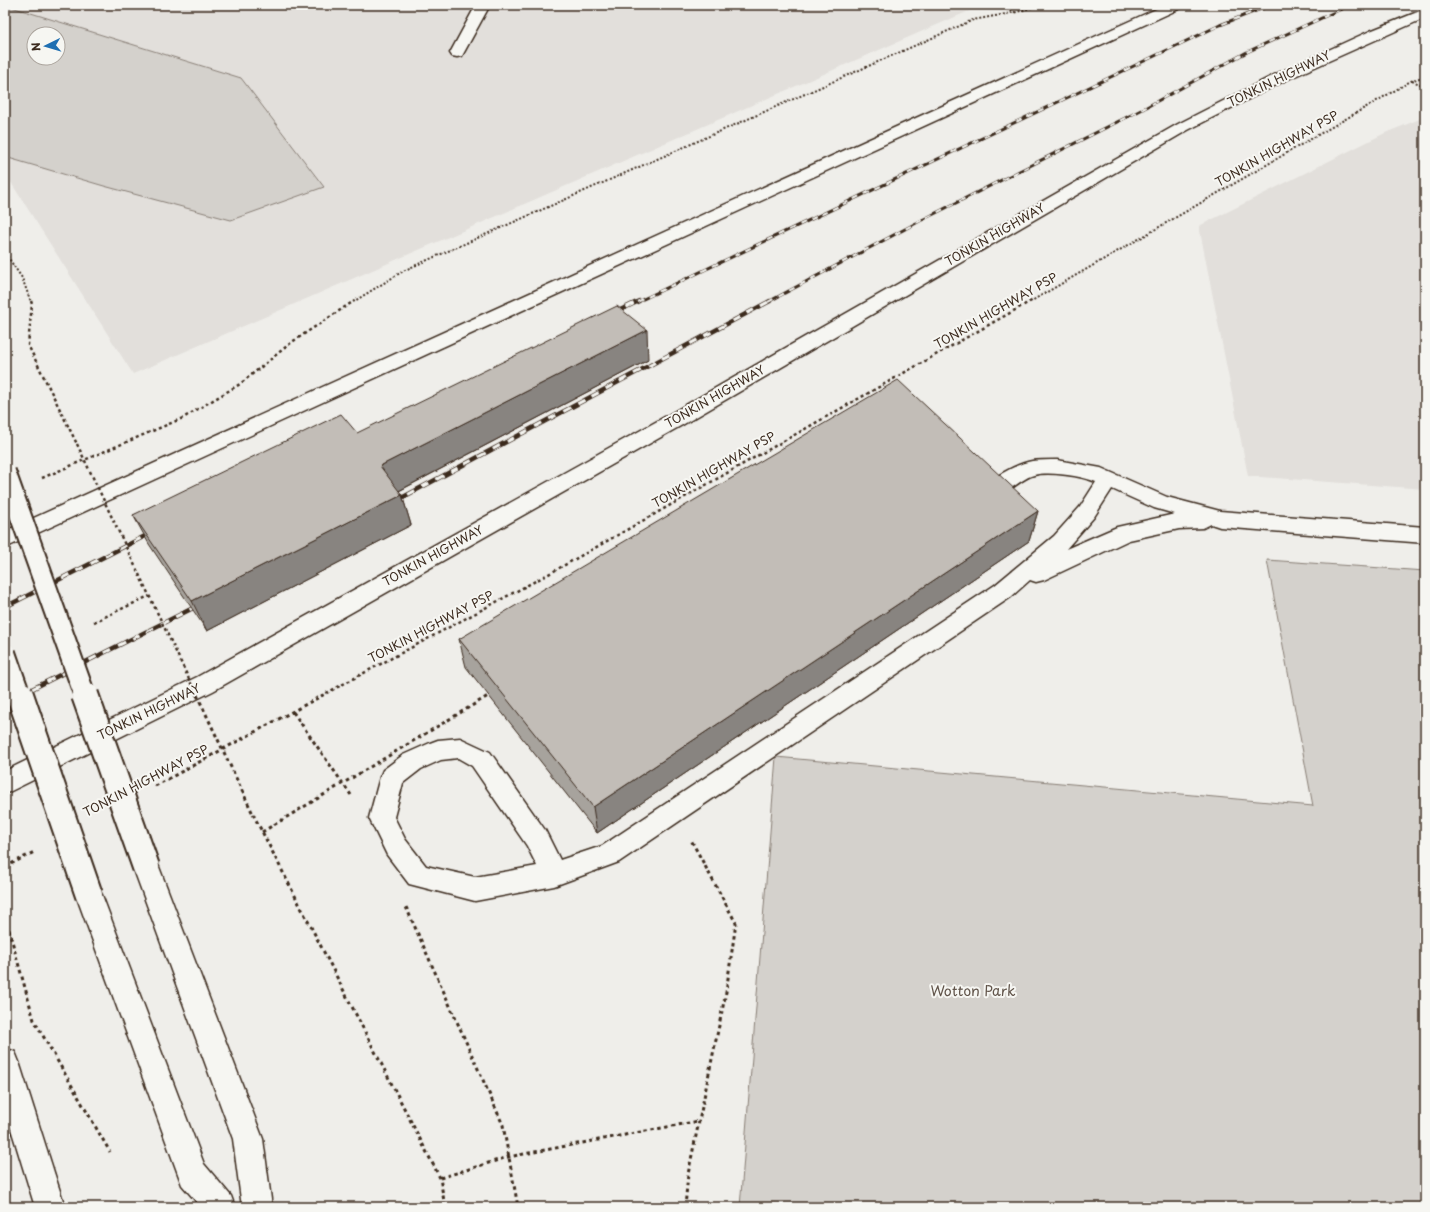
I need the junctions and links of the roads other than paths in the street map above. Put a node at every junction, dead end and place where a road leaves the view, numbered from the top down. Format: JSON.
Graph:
{"nodes":[{"id":1,"x":483,"y":5,"type":"edge"},
{"id":2,"x":1176,"y":5,"type":"edge"},
{"id":3,"x":1425,"y":13,"type":"edge"},
{"id":4,"x":457,"y":53,"type":"dead end"},
{"id":5,"x":5,"y":472,"type":"edge"},
{"id":6,"x":1108,"y":479,"type":"junction"},
{"id":7,"x":991,"y":491,"type":"edge"},
{"id":8,"x":1220,"y":519,"type":"junction"},
{"id":9,"x":1425,"y":535,"type":"edge"},
{"id":10,"x":5,"y":540,"type":"edge"},
{"id":11,"x":1003,"y":591,"type":"junction"},
{"id":12,"x":5,"y":653,"type":"edge"},
{"id":13,"x":5,"y":783,"type":"edge"},
{"id":14,"x":554,"y":874,"type":"junction"},
{"id":15,"x":5,"y":1062,"type":"edge"},
{"id":16,"x":50,"y":1207,"type":"edge"},
{"id":17,"x":220,"y":1207,"type":"edge"},
{"id":18,"x":257,"y":1207,"type":"edge"}],
"edges":[{"from":1,"to":4,"type":"main road"},
{"from":2,"to":10,"type":"main road"},
{"from":3,"to":13,"type":"main road","name":"TONKIN HIGHWAY"},
{"from":5,"to":18,"type":"main road","bridge":true},
{"from":6,"to":7,"type":"main road"},
{"from":6,"to":8,"type":"main road"},
{"from":6,"to":11,"type":"main road"},
{"from":8,"to":9,"type":"main road"},
{"from":8,"to":11,"type":"main road"},
{"from":11,"to":14,"type":"main road"},
{"from":12,"to":17,"type":"main road","bridge":true},
{"from":14,"to":14,"type":"main road"},
{"from":15,"to":16,"type":"main road"}]}
